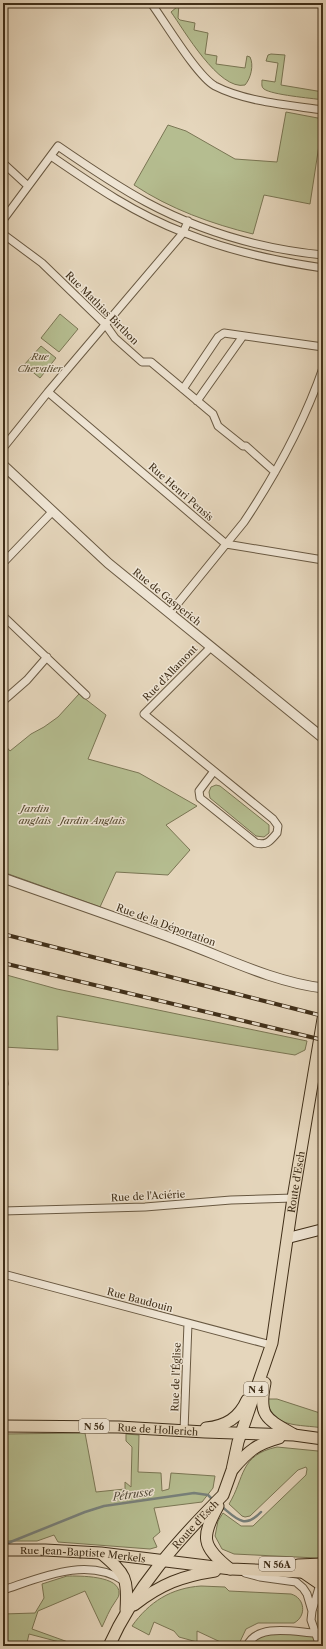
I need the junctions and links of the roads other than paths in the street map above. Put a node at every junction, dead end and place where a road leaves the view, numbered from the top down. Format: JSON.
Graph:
{"nodes":[{"id":1,"x":151,"y":3,"type":"edge"},
{"id":2,"x":323,"y":110,"type":"edge"},
{"id":3,"x":52,"y":154,"type":"junction"},
{"id":4,"x":3,"y":163,"type":"edge"},
{"id":5,"x":104,"y":178,"type":"junction"},
{"id":6,"x":28,"y":186,"type":"junction"},
{"id":7,"x":98,"y":188,"type":"junction"},
{"id":8,"x":3,"y":220,"type":"edge"},
{"id":9,"x":188,"y":221,"type":"junction"},
{"id":10,"x":184,"y":233,"type":"junction"},
{"id":11,"x":3,"y":234,"type":"edge"},
{"id":12,"x":323,"y":256,"type":"edge"},
{"id":13,"x":323,"y":268,"type":"edge"},
{"id":14,"x":105,"y":324,"type":"junction"},
{"id":15,"x":244,"y":336,"type":"junction"},
{"id":16,"x":323,"y":347,"type":"edge"},
{"id":17,"x":323,"y":368,"type":"edge"},
{"id":18,"x":182,"y":389,"type":"junction"},
{"id":19,"x":48,"y":392,"type":"junction"},
{"id":20,"x":197,"y":401,"type":"junction"},
{"id":21,"x":3,"y":448,"type":"edge"},
{"id":22,"x":3,"y":465,"type":"edge"},
{"id":23,"x":275,"y":472,"type":"junction"},
{"id":24,"x":52,"y":512,"type":"junction"},
{"id":25,"x":226,"y":544,"type":"junction"},
{"id":26,"x":323,"y":560,"type":"edge"},
{"id":27,"x":3,"y":563,"type":"edge"},
{"id":28,"x":170,"y":613,"type":"junction"},
{"id":29,"x":3,"y":616,"type":"edge"},
{"id":30,"x":211,"y":647,"type":"junction"},
{"id":31,"x":47,"y":658,"type":"junction"},
{"id":32,"x":86,"y":695,"type":"dead end"},
{"id":33,"x":3,"y":701,"type":"edge"},
{"id":34,"x":323,"y":738,"type":"edge"},
{"id":35,"x":214,"y":771,"type":"junction"},
{"id":36,"x":3,"y":878,"type":"edge"},
{"id":37,"x":323,"y":988,"type":"edge"},
{"id":38,"x":323,"y":1019,"type":"edge"},
{"id":39,"x":3,"y":1074,"type":"edge"},
{"id":40,"x":4,"y":1084,"type":"dead end"},
{"id":41,"x":293,"y":1198,"type":"junction"},
{"id":42,"x":3,"y":1211,"type":"edge"},
{"id":43,"x":323,"y":1229,"type":"edge"},
{"id":44,"x":288,"y":1238,"type":"junction"},
{"id":45,"x":3,"y":1274,"type":"edge"},
{"id":46,"x":188,"y":1323,"type":"junction"},
{"id":47,"x":271,"y":1345,"type":"junction"},
{"id":48,"x":3,"y":1426,"type":"edge"},
{"id":49,"x":184,"y":1431,"type":"junction"},
{"id":50,"x":241,"y":1433,"type":"junction"},
{"id":51,"x":294,"y":1435,"type":"junction"},
{"id":52,"x":323,"y":1438,"type":"edge"},
{"id":53,"x":323,"y":1444,"type":"edge"},
{"id":54,"x":232,"y":1470,"type":"junction"},
{"id":55,"x":212,"y":1510,"type":"junction"},
{"id":56,"x":3,"y":1550,"type":"edge"},
{"id":57,"x":101,"y":1553,"type":"junction"},
{"id":58,"x":162,"y":1561,"type":"junction"},
{"id":59,"x":323,"y":1564,"type":"edge"},
{"id":60,"x":230,"y":1569,"type":"junction"},
{"id":61,"x":322,"y":1580,"type":"edge"},
{"id":62,"x":126,"y":1583,"type":"junction"},
{"id":63,"x":3,"y":1590,"type":"edge"},
{"id":64,"x":126,"y":1611,"type":"junction"},
{"id":65,"x":312,"y":1611,"type":"junction"},
{"id":66,"x":315,"y":1633,"type":"junction"},
{"id":67,"x":109,"y":1646,"type":"edge"},
{"id":68,"x":247,"y":1646,"type":"edge"},
{"id":69,"x":320,"y":1646,"type":"edge"}],
"edges":[{"from":1,"to":2,"type":"street"},
{"from":3,"to":5,"type":"street"},
{"from":3,"to":6,"type":"street"},
{"from":3,"to":7,"type":"street"},
{"from":4,"to":6,"type":"street"},
{"from":5,"to":7,"type":"street"},
{"from":5,"to":9,"type":"street"},
{"from":6,"to":8,"type":"street"},
{"from":7,"to":10,"type":"street"},
{"from":9,"to":10,"type":"street"},
{"from":9,"to":12,"type":"street"},
{"from":10,"to":13,"type":"street"},
{"from":10,"to":14,"type":"street"},
{"from":11,"to":14,"type":"street","name":"Rue Mathias Birthon"},
{"from":14,"to":18,"type":"street","name":"Rue Mathias Birthon"},
{"from":14,"to":19,"type":"street"},
{"from":15,"to":16,"type":"street"},
{"from":15,"to":18,"type":"street"},
{"from":15,"to":20,"type":"street"},
{"from":17,"to":23,"type":"street"},
{"from":18,"to":20,"type":"street","name":"Rue Mathias Birthon"},
{"from":19,"to":21,"type":"street"},
{"from":19,"to":25,"type":"street","name":"Rue Henri Pensis"},
{"from":20,"to":23,"type":"street","name":"Rue Mathias Birthon"},
{"from":22,"to":24,"type":"street","name":"Rue de Gasperich"},
{"from":23,"to":25,"type":"street"},
{"from":24,"to":27,"type":"street"},
{"from":24,"to":28,"type":"street","name":"Rue de Gasperich"},
{"from":25,"to":26,"type":"street"},
{"from":25,"to":28,"type":"street"},
{"from":28,"to":30,"type":"street","name":"Rue de Gasperich"},
{"from":29,"to":31,"type":"street"},
{"from":30,"to":34,"type":"street","name":"Rue de Gasperich"},
{"from":30,"to":35,"type":"street","name":"Rue d'Allamont"},
{"from":31,"to":32,"type":"street"},
{"from":31,"to":33,"type":"street"},
{"from":35,"to":35,"type":"street"},
{"from":36,"to":37,"type":"street","name":"Rue de la Déportation"},
{"from":38,"to":41,"type":"main road","name":"Route d'Esch","number":"N 4"},
{"from":39,"to":40,"type":"street"},
{"from":41,"to":42,"type":"street","name":"Rue de l'Aciérie"},
{"from":41,"to":44,"type":"main road","name":"Route d'Esch","number":"N 4"},
{"from":43,"to":44,"type":"main road"},
{"from":44,"to":47,"type":"main road","name":"Route d'Esch","number":"N 4"},
{"from":45,"to":46,"type":"street","name":"Rue Baudouin"},
{"from":46,"to":47,"type":"street","name":"Rue Baudouin"},
{"from":46,"to":49,"type":"street","name":"Rue de l'Église"},
{"from":47,"to":49,"type":"main road","name":"Route d'Esch","number":"N 4"},
{"from":47,"to":50,"type":"main road","name":"Route d'Esch","number":"N 4"},
{"from":47,"to":51,"type":"main road","number":"N 4"},
{"from":48,"to":49,"type":"main road","name":"Rue de Hollerich","number":"N 56"},
{"from":49,"to":50,"type":"main road","name":"Rue de Hollerich","number":"N 56"},
{"from":50,"to":51,"type":"main road","number":"N 56"},
{"from":50,"to":54,"type":"main road","name":"Route d'Esch","number":"N 4"},
{"from":51,"to":52,"type":"main road","number":"N 56"},
{"from":51,"to":53,"type":"main road"},
{"from":51,"to":54,"type":"main road","number":"N 56"},
{"from":54,"to":55,"type":"main road","name":"Route d'Esch","number":"N 4"},
{"from":55,"to":58,"type":"main road","name":"Route d'Esch","number":"N 4"},
{"from":55,"to":60,"type":"main road","number":"N 4"},
{"from":56,"to":57,"type":"main road","name":"Rue Jean-Baptiste Merkels","number":"N 56A"},
{"from":57,"to":58,"type":"main road","name":"Rue Jean-Baptiste Merkels","number":"N 56A"},
{"from":57,"to":62,"type":"main road"},
{"from":58,"to":60,"type":"main road","number":"N 56A"},
{"from":58,"to":64,"type":"main road","name":"Route d'Esch","number":"N 4"},
{"from":59,"to":60,"type":"main road","number":"N 56A"},
{"from":60,"to":61,"type":"main road","number":"N 56A"},
{"from":60,"to":64,"type":"main road","number":"N 4"},
{"from":60,"to":65,"type":"street","number":"N 56A"},
{"from":61,"to":65,"type":"street"},
{"from":62,"to":63,"type":"street"},
{"from":62,"to":64,"type":"main road"},
{"from":64,"to":67,"type":"main road","name":"Route d'Esch","number":"N 4"},
{"from":65,"to":66,"type":"street"},
{"from":66,"to":68,"type":"street"},
{"from":66,"to":69,"type":"street"}]}
